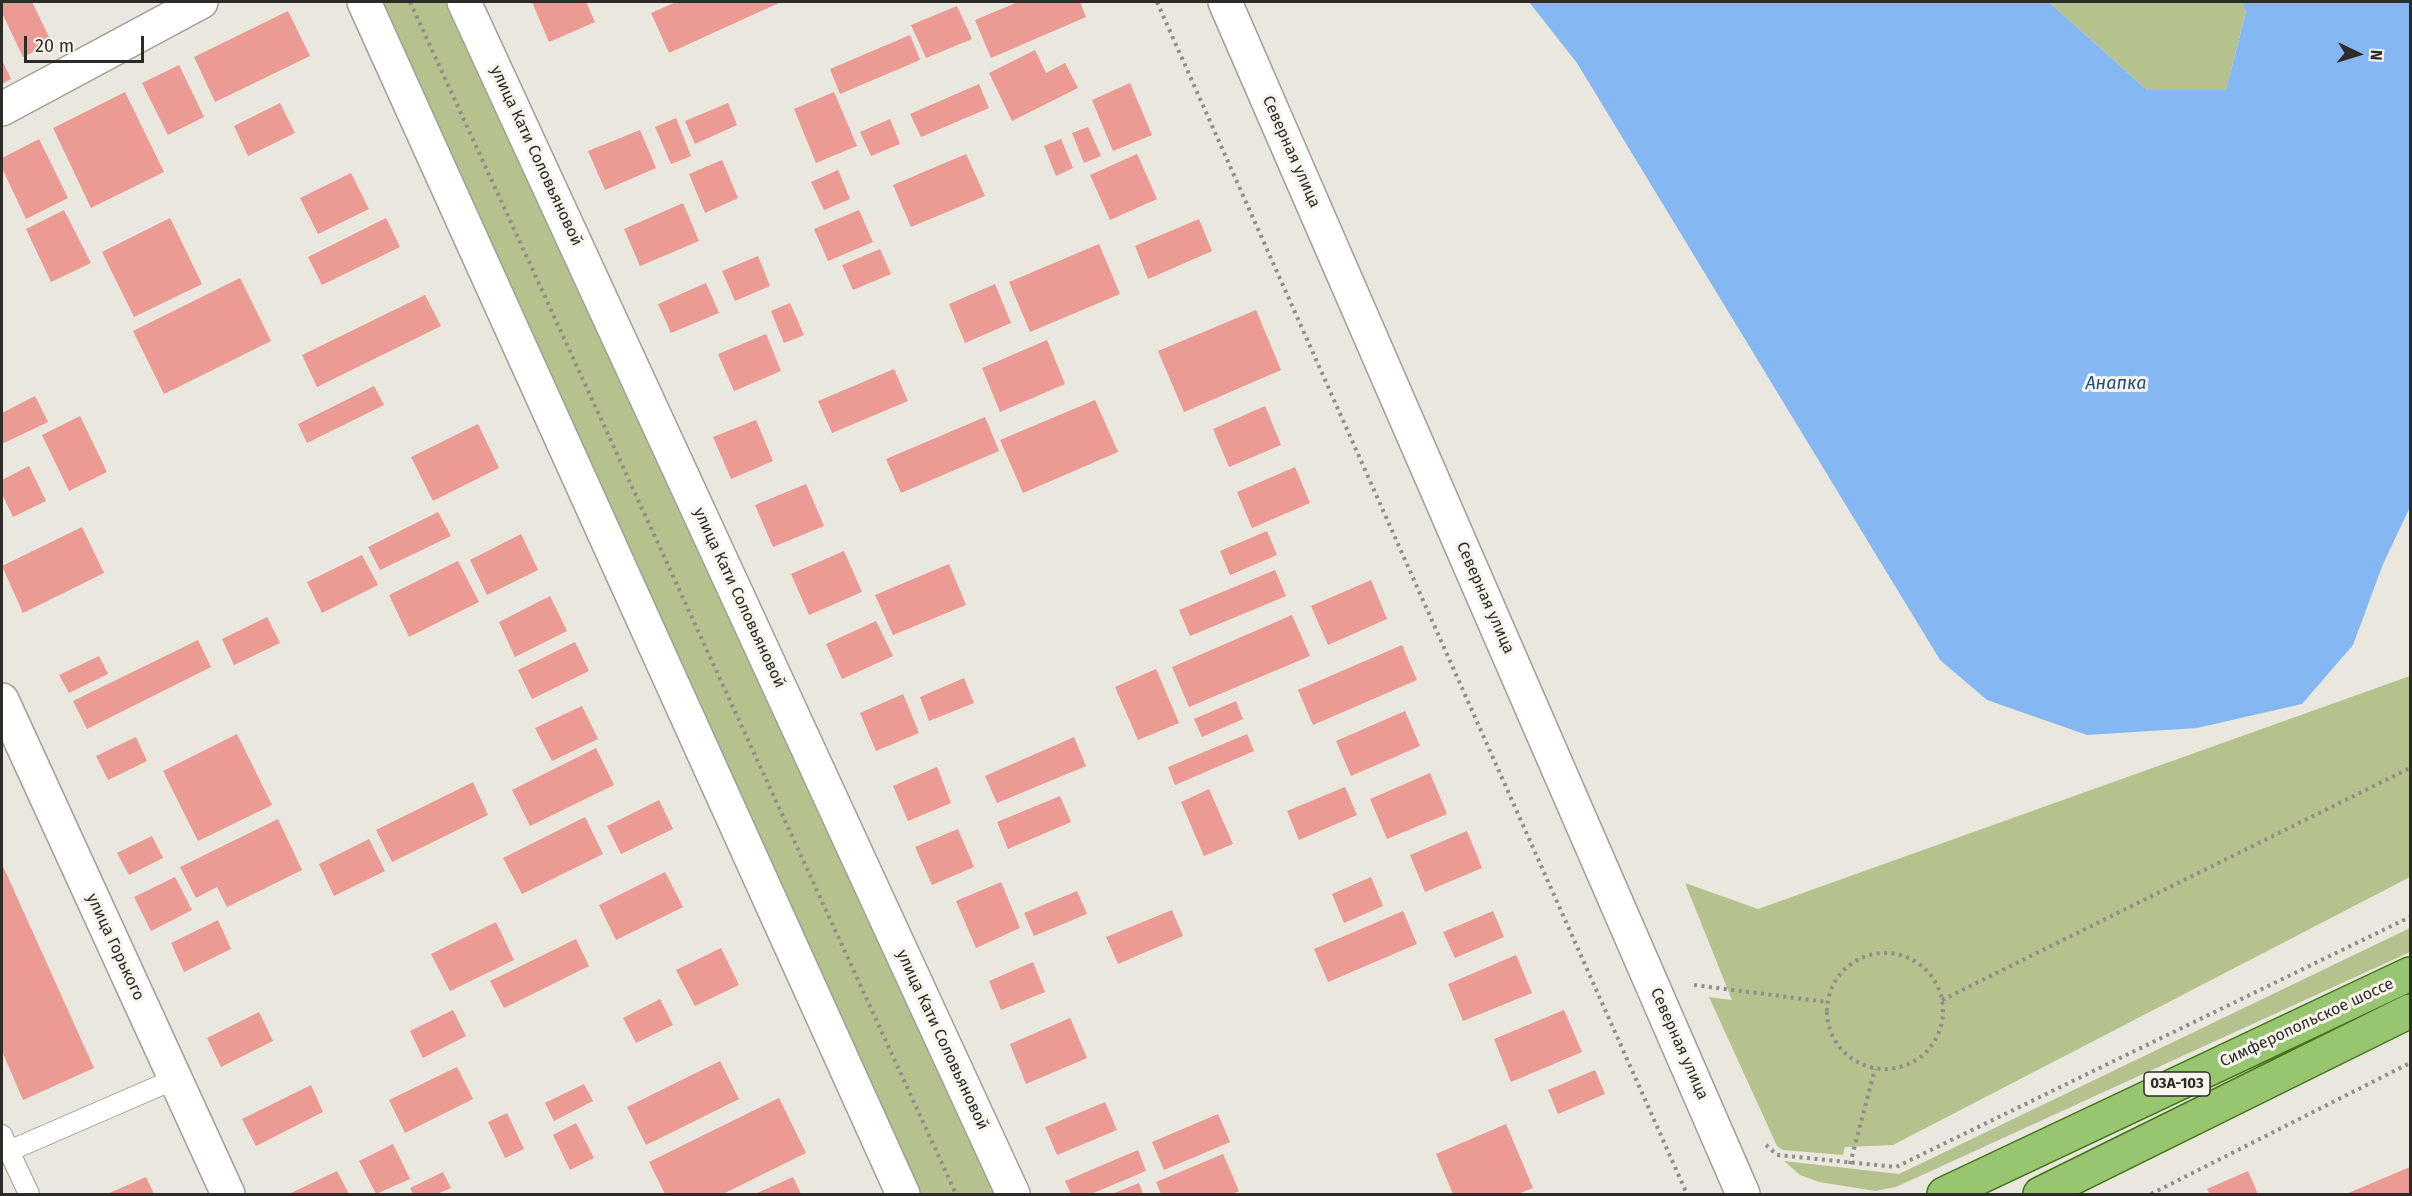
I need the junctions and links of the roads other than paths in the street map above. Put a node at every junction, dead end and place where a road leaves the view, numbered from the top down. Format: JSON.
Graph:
{"nodes":[{"id":1,"x":201,"y":2,"type":"edge"},
{"id":2,"x":364,"y":2,"type":"edge"},
{"id":3,"x":464,"y":2,"type":"edge"},
{"id":4,"x":1225,"y":2,"type":"edge"},
{"id":5,"x":2,"y":109,"type":"edge"},
{"id":6,"x":2,"y":700,"type":"edge"},
{"id":7,"x":2410,"y":974,"type":"edge"},
{"id":8,"x":2410,"y":1011,"type":"edge"},
{"id":9,"x":175,"y":1079,"type":"junction"},
{"id":10,"x":5,"y":1143,"type":"edge"},
{"id":11,"x":29,"y":1194,"type":"edge"},
{"id":12,"x":228,"y":1194,"type":"edge"},
{"id":13,"x":903,"y":1194,"type":"edge"},
{"id":14,"x":1013,"y":1194,"type":"edge"},
{"id":15,"x":1743,"y":1194,"type":"edge"},
{"id":16,"x":1944,"y":1194,"type":"edge"},
{"id":17,"x":2040,"y":1194,"type":"edge"}],
"edges":[{"from":1,"to":5,"type":"street"},
{"from":2,"to":13,"type":"street"},
{"from":3,"to":14,"type":"street","name":"улица Кати Соловьяновой"},
{"from":4,"to":15,"type":"street","name":"Северная улица"},
{"from":6,"to":9,"type":"street","name":"улица Горького"},
{"from":7,"to":16,"type":"main road","name":"Симферопольское шоссе","number":"03А-103"},
{"from":8,"to":17,"type":"main road","name":"Симферопольское шоссе","number":"03А-103"},
{"from":9,"to":10,"type":"lane"},
{"from":9,"to":12,"type":"street","name":"улица Горького"},
{"from":10,"to":11,"type":"lane"}]}
